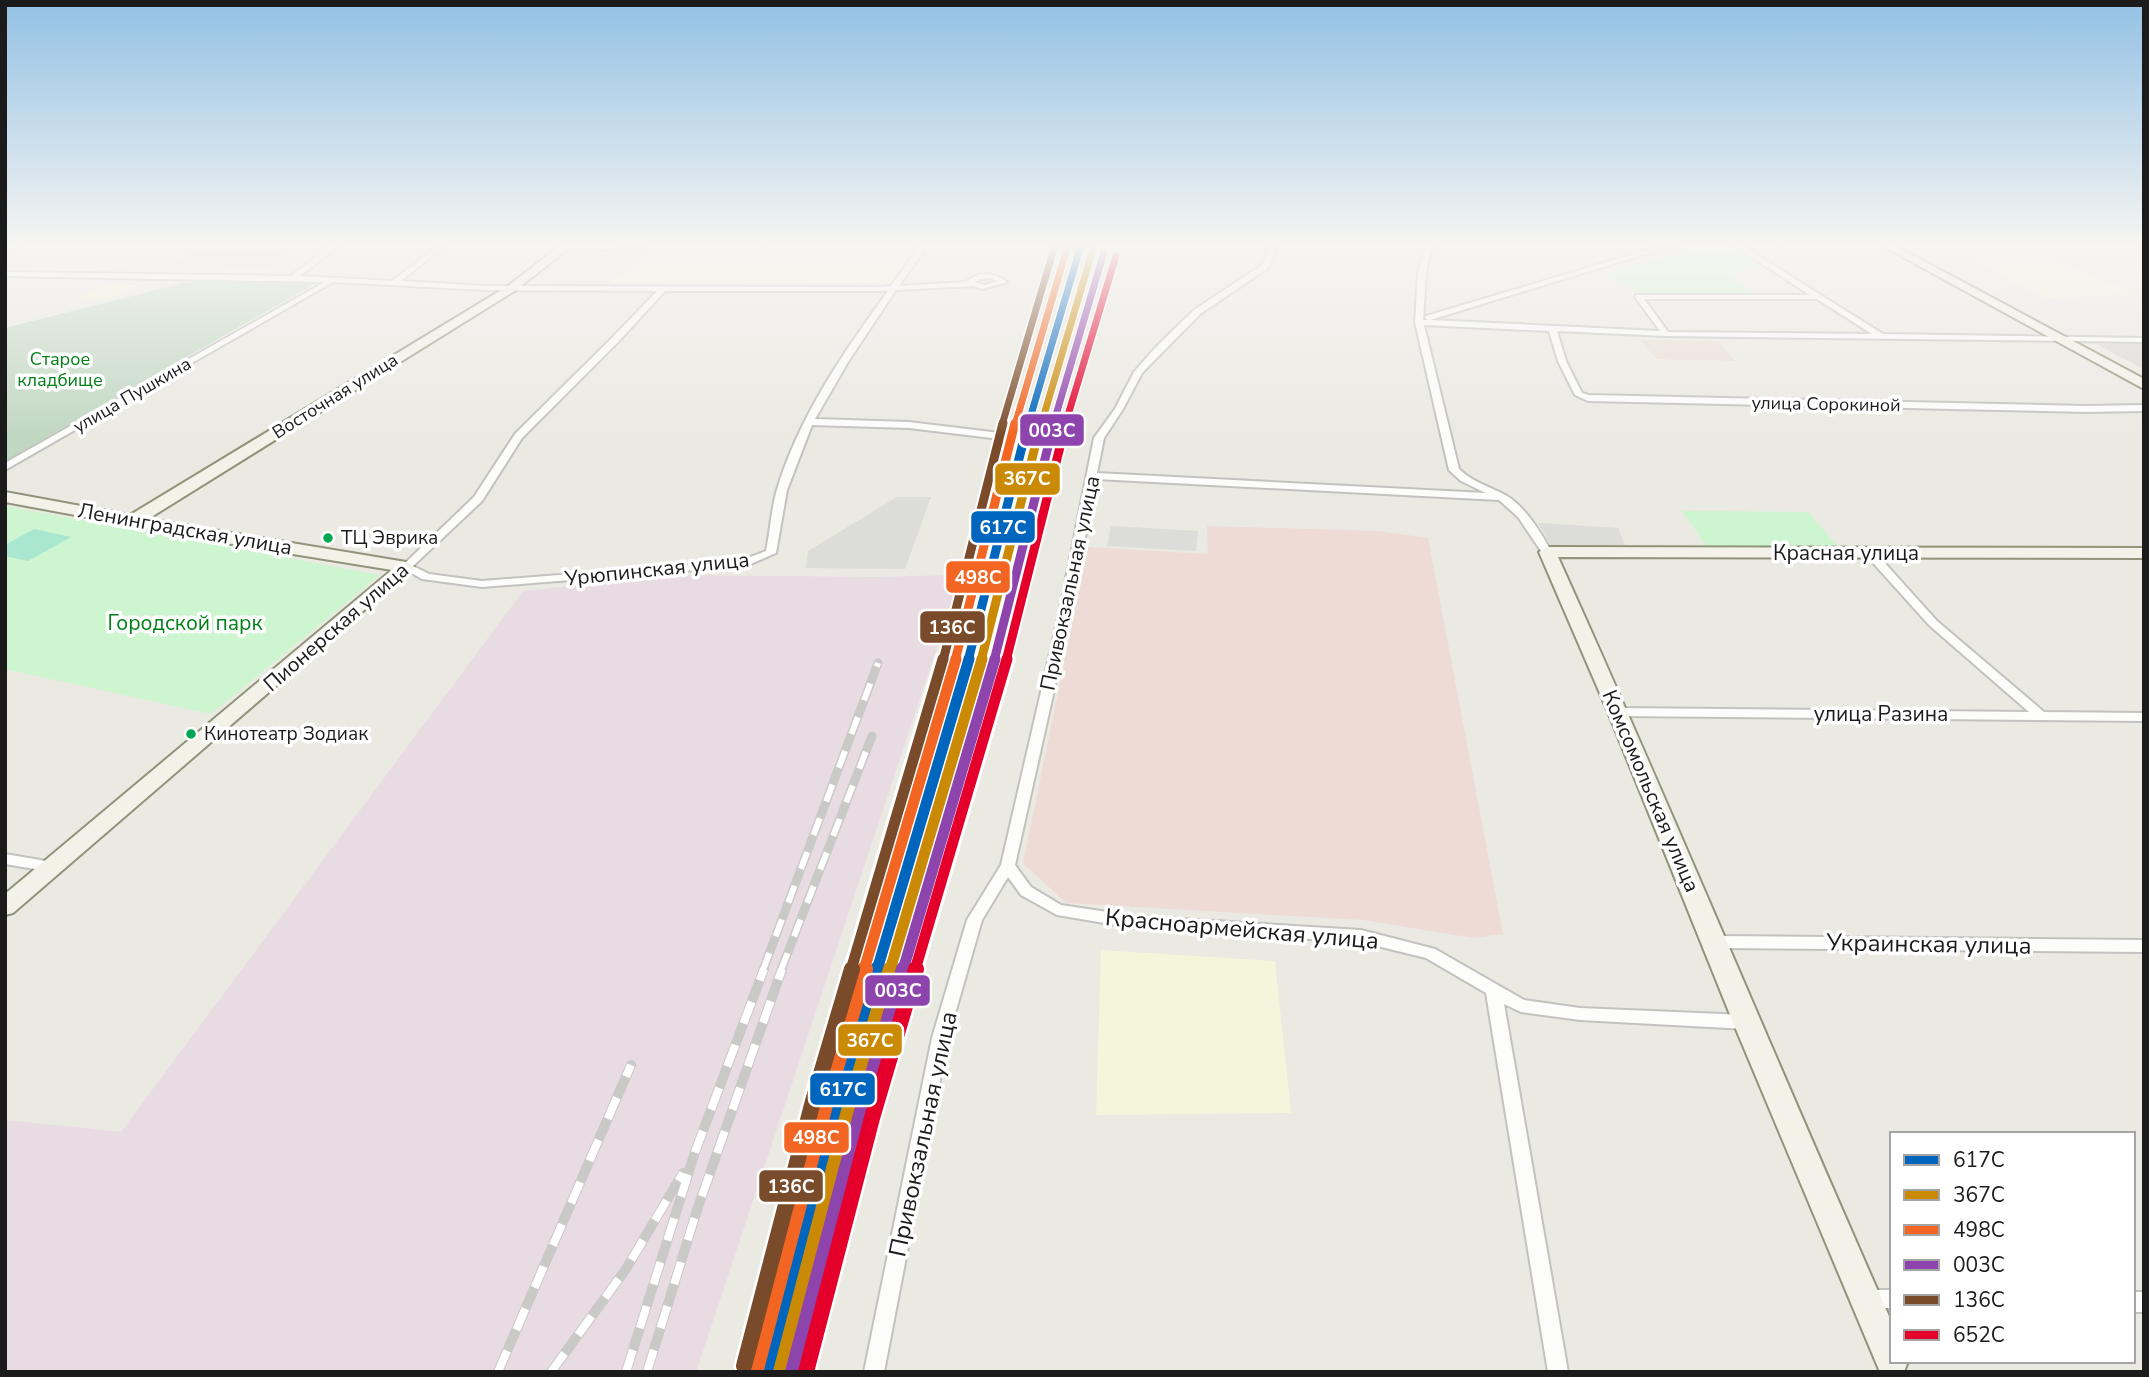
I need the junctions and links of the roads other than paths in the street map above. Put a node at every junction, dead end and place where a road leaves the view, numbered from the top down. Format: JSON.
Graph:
{"nodes":[{"id":1,"x":281,"y":309,"type":"edge"},
{"id":2,"x":477,"y":309,"type":"edge"},
{"id":3,"x":643,"y":309,"type":"edge"},
{"id":4,"x":878,"y":309,"type":"edge"},
{"id":5,"x":1201,"y":309,"type":"edge"},
{"id":6,"x":1420,"y":309,"type":"edge"},
{"id":7,"x":1461,"y":309,"type":"edge"},
{"id":8,"x":1648,"y":309,"type":"edge"},
{"id":9,"x":1838,"y":309,"type":"edge"},
{"id":10,"x":2006,"y":309,"type":"edge"},
{"id":11,"x":1419,"y":322,"type":"junction"},
{"id":12,"x":1553,"y":330,"type":"junction"},
{"id":13,"x":1666,"y":334,"type":"junction"},
{"id":14,"x":1879,"y":335,"type":"junction"},
{"id":15,"x":2059,"y":338,"type":"junction"},
{"id":16,"x":2144,"y":340,"type":"edge"},
{"id":17,"x":2144,"y":385,"type":"edge"},
{"id":18,"x":2144,"y":408,"type":"edge"},
{"id":19,"x":810,"y":422,"type":"junction"},
{"id":20,"x":1000,"y":436,"type":"dead end"},
{"id":21,"x":5,"y":467,"type":"edge"},
{"id":22,"x":1093,"y":477,"type":"junction"},
{"id":23,"x":5,"y":497,"type":"edge"},
{"id":24,"x":1502,"y":497,"type":"junction"},
{"id":25,"x":134,"y":520,"type":"junction"},
{"id":26,"x":1547,"y":552,"type":"junction"},
{"id":27,"x":1870,"y":553,"type":"junction"},
{"id":28,"x":2144,"y":553,"type":"edge"},
{"id":29,"x":406,"y":567,"type":"junction"},
{"id":30,"x":1618,"y":712,"type":"junction"},
{"id":31,"x":2040,"y":715,"type":"junction"},
{"id":32,"x":2144,"y":717,"type":"edge"},
{"id":33,"x":5,"y":859,"type":"edge"},
{"id":34,"x":1008,"y":865,"type":"junction"},
{"id":35,"x":52,"y":867,"type":"junction"},
{"id":36,"x":5,"y":907,"type":"edge"},
{"id":37,"x":1715,"y":942,"type":"junction"},
{"id":38,"x":2144,"y":946,"type":"edge"},
{"id":39,"x":1494,"y":993,"type":"junction"},
{"id":40,"x":1746,"y":1022,"type":"junction"},
{"id":41,"x":1879,"y":1299,"type":"edge"},
{"id":42,"x":1890,"y":1351,"type":"edge"},
{"id":43,"x":874,"y":1372,"type":"edge"},
{"id":44,"x":1558,"y":1372,"type":"edge"}],
"edges":[{"from":1,"to":21,"type":"street","name":"улица Пушкина"},
{"from":2,"to":25,"type":"street","name":"Восточная улица"},
{"from":3,"to":29,"type":"street","name":"Пионерская улица"},
{"from":4,"to":19,"type":"street","name":"Урюпинская улица"},
{"from":5,"to":22,"type":"street","name":"Привокзальная улица"},
{"from":6,"to":11,"type":"street","name":"Комсомольская улица"},
{"from":7,"to":11,"type":"street"},
{"from":8,"to":13,"type":"street"},
{"from":9,"to":14,"type":"street"},
{"from":10,"to":15,"type":"street"},
{"from":11,"to":12,"type":"street"},
{"from":11,"to":24,"type":"street","name":"Комсомольская улица"},
{"from":12,"to":13,"type":"street"},
{"from":12,"to":18,"type":"street","name":"улица Сорокиной"},
{"from":13,"to":14,"type":"street"},
{"from":14,"to":15,"type":"street"},
{"from":15,"to":16,"type":"street"},
{"from":15,"to":17,"type":"street"},
{"from":19,"to":20,"type":"street"},
{"from":19,"to":29,"type":"street","name":"Урюпинская улица"},
{"from":22,"to":24,"type":"street"},
{"from":22,"to":34,"type":"street","name":"Привокзальная улица"},
{"from":23,"to":25,"type":"street","name":"Ленинградская улица"},
{"from":24,"to":26,"type":"street","name":"Комсомольская улица"},
{"from":25,"to":29,"type":"street","name":"Ленинградская улица"},
{"from":26,"to":27,"type":"street","name":"Красная улица"},
{"from":26,"to":30,"type":"street","name":"Комсомольская улица"},
{"from":27,"to":28,"type":"street","name":"Красная улица"},
{"from":27,"to":31,"type":"street"},
{"from":29,"to":35,"type":"street","name":"Пионерская улица"},
{"from":30,"to":31,"type":"street","name":"улица Разина"},
{"from":30,"to":37,"type":"street","name":"Комсомольская улица"},
{"from":31,"to":32,"type":"street","name":"улица Разина"},
{"from":33,"to":35,"type":"street"},
{"from":34,"to":39,"type":"street","name":"Красноармейская улица"},
{"from":34,"to":43,"type":"street","name":"Привокзальная улица"},
{"from":35,"to":36,"type":"street","name":"Пионерская улица"},
{"from":37,"to":38,"type":"street","name":"Украинская улица"},
{"from":37,"to":40,"type":"street","name":"Комсомольская улица"},
{"from":39,"to":40,"type":"street","name":"Красноармейская улица"},
{"from":39,"to":44,"type":"street"},
{"from":40,"to":41,"type":"street","name":"Комсомольская улица"},
{"from":41,"to":42,"type":"street","name":"Комсомольская улица"}]}
